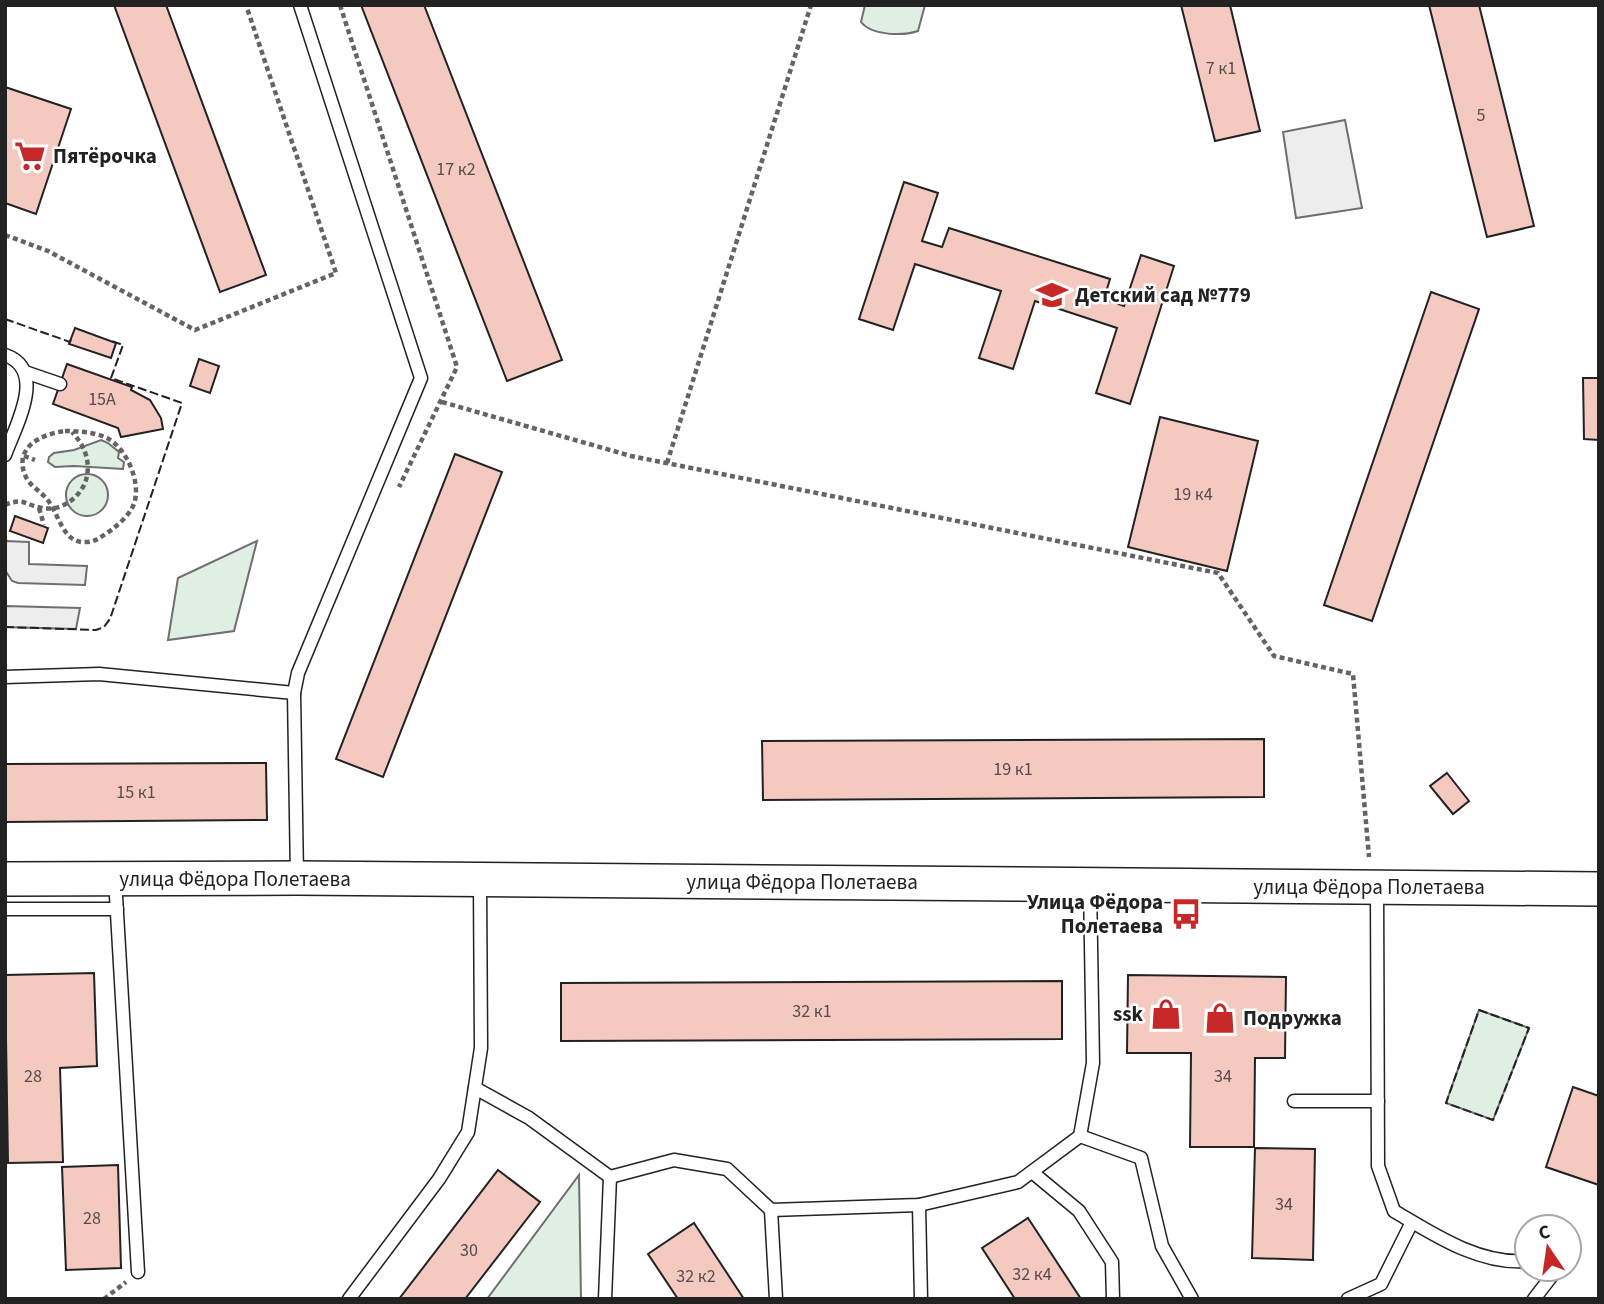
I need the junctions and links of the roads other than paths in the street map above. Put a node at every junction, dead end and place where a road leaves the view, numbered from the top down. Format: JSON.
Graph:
{"nodes":[{"id":1,"x":300,"y":5,"type":"edge"},
{"id":2,"x":5,"y":355,"type":"edge"},
{"id":3,"x":25,"y":372,"type":"junction"},
{"id":4,"x":60,"y":384,"type":"dead end"},
{"id":5,"x":5,"y":455,"type":"edge"},
{"id":6,"x":5,"y":677,"type":"edge"},
{"id":7,"x":294,"y":693,"type":"junction"},
{"id":8,"x":1373,"y":872,"type":"junction"},
{"id":9,"x":297,"y":878,"type":"junction"},
{"id":10,"x":5,"y":879,"type":"edge"},
{"id":11,"x":480,"y":879,"type":"junction"},
{"id":12,"x":1090,"y":884,"type":"junction"},
{"id":13,"x":1598,"y":886,"type":"edge"},
{"id":14,"x":116,"y":894,"type":"junction"},
{"id":15,"x":5,"y":909,"type":"edge"},
{"id":16,"x":475,"y":1088,"type":"junction"},
{"id":17,"x":1294,"y":1101,"type":"dead end"},
{"id":18,"x":1378,"y":1101,"type":"junction"},
{"id":19,"x":1080,"y":1136,"type":"junction"},
{"id":20,"x":1032,"y":1172,"type":"junction"},
{"id":21,"x":610,"y":1177,"type":"junction"},
{"id":22,"x":919,"y":1205,"type":"junction"},
{"id":23,"x":771,"y":1210,"type":"junction"},
{"id":24,"x":1412,"y":1222,"type":"junction"},
{"id":25,"x":1513,"y":1262,"type":"edge"},
{"id":26,"x":138,"y":1272,"type":"road end"},
{"id":27,"x":1546,"y":1283,"type":"edge"},
{"id":28,"x":349,"y":1299,"type":"edge"},
{"id":29,"x":605,"y":1299,"type":"edge"},
{"id":30,"x":776,"y":1299,"type":"edge"},
{"id":31,"x":920,"y":1299,"type":"edge"},
{"id":32,"x":1114,"y":1299,"type":"edge"},
{"id":33,"x":1192,"y":1299,"type":"edge"},
{"id":34,"x":1348,"y":1299,"type":"edge"},
{"id":35,"x":1534,"y":1299,"type":"edge"}],
"edges":[{"from":1,"to":7,"type":"lane"},
{"from":2,"to":3,"type":"lane"},
{"from":3,"to":4,"type":"lane"},
{"from":3,"to":5,"type":"lane"},
{"from":6,"to":7,"type":"lane"},
{"from":7,"to":9,"type":"lane"},
{"from":8,"to":12,"type":"main road","name":"улица Фёдора Полетаева"},
{"from":8,"to":13,"type":"main road","name":"улица Фёдора Полетаева"},
{"from":8,"to":18,"type":"lane"},
{"from":9,"to":11,"type":"main road","name":"улица Фёдора Полетаева"},
{"from":9,"to":14,"type":"main road","name":"улица Фёдора Полетаева"},
{"from":10,"to":14,"type":"main road","name":"улица Фёдора Полетаева"},
{"from":11,"to":12,"type":"main road","name":"улица Фёдора Полетаева"},
{"from":11,"to":16,"type":"lane"},
{"from":12,"to":19,"type":"lane"},
{"from":14,"to":15,"type":"lane"},
{"from":14,"to":26,"type":"lane"},
{"from":16,"to":21,"type":"lane"},
{"from":16,"to":28,"type":"lane"},
{"from":17,"to":18,"type":"lane"},
{"from":18,"to":24,"type":"lane"},
{"from":19,"to":20,"type":"lane"},
{"from":19,"to":33,"type":"lane"},
{"from":20,"to":22,"type":"lane"},
{"from":20,"to":32,"type":"lane"},
{"from":21,"to":23,"type":"lane"},
{"from":21,"to":29,"type":"lane"},
{"from":22,"to":23,"type":"lane"},
{"from":22,"to":31,"type":"lane"},
{"from":23,"to":30,"type":"lane"},
{"from":24,"to":25,"type":"lane"},
{"from":24,"to":34,"type":"lane"},
{"from":27,"to":35,"type":"lane"}]}
